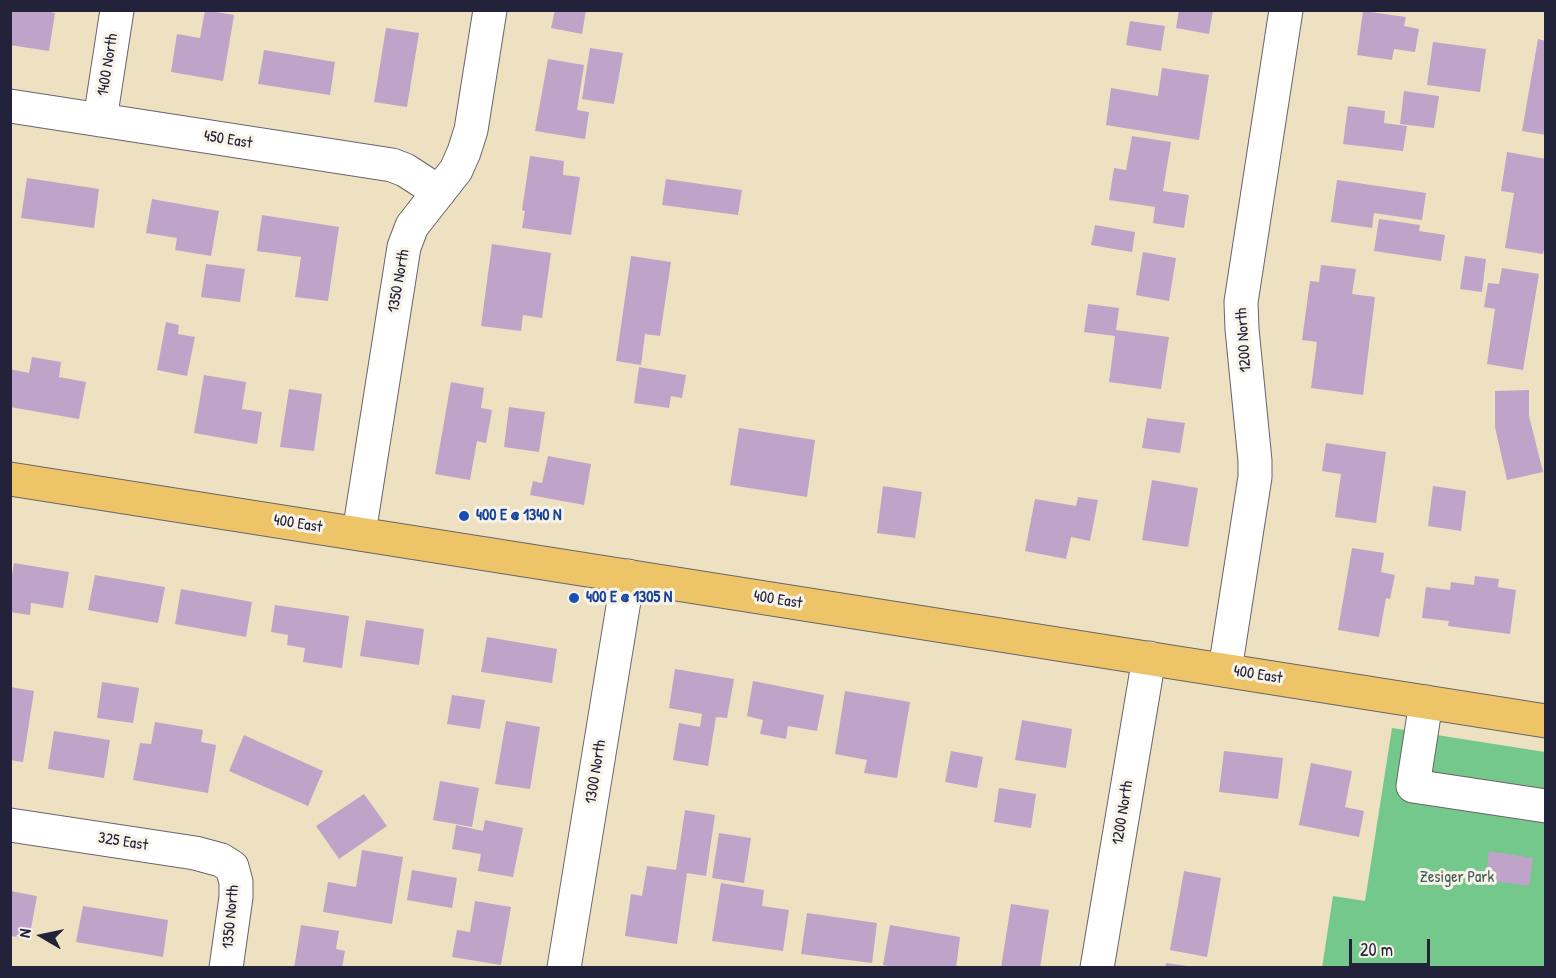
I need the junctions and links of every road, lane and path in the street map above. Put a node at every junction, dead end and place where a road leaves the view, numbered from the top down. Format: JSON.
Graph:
{"nodes":[{"id":1,"x":117,"y":10,"type":"edge"},
{"id":2,"x":490,"y":10,"type":"edge"},
{"id":3,"x":1287,"y":10,"type":"edge"},
{"id":4,"x":10,"y":106,"type":"edge"},
{"id":5,"x":100,"y":120,"type":"junction"},
{"id":6,"x":439,"y":192,"type":"junction"},
{"id":7,"x":10,"y":478,"type":"edge"},
{"id":8,"x":359,"y":533,"type":"junction"},
{"id":9,"x":628,"y":576,"type":"junction"},
{"id":10,"x":1149,"y":658,"type":"junction"},
{"id":11,"x":1225,"y":670,"type":"junction"},
{"id":12,"x":1426,"y":702,"type":"junction"},
{"id":13,"x":1545,"y":721,"type":"edge"},
{"id":14,"x":1545,"y":806,"type":"edge"},
{"id":15,"x":10,"y":825,"type":"edge"},
{"id":16,"x":232,"y":867,"type":"joint"},
{"id":17,"x":226,"y":968,"type":"edge"},
{"id":18,"x":564,"y":968,"type":"edge"},
{"id":19,"x":1097,"y":968,"type":"edge"}],
"edges":[{"from":1,"to":5,"type":"street","name":"1400 North"},
{"from":2,"to":6,"type":"street","name":"1350 North"},
{"from":3,"to":11,"type":"street","name":"1200 North"},
{"from":4,"to":5,"type":"street","name":"450 East"},
{"from":5,"to":6,"type":"street","name":"450 East"},
{"from":6,"to":8,"type":"street","name":"1350 North"},
{"from":7,"to":8,"type":"main road","name":"400 East"},
{"from":8,"to":9,"type":"main road","name":"400 East"},
{"from":9,"to":10,"type":"main road","name":"400 East"},
{"from":9,"to":18,"type":"street","name":"1300 North"},
{"from":10,"to":11,"type":"main road","name":"400 East"},
{"from":10,"to":19,"type":"street","name":"1200 North"},
{"from":11,"to":12,"type":"main road","name":"400 East"},
{"from":12,"to":13,"type":"main road","name":"400 East"},
{"from":12,"to":14,"type":"street"},
{"from":15,"to":16,"type":"street","name":"325 East"},
{"from":16,"to":17,"type":"street","name":"1350 North"}]}
